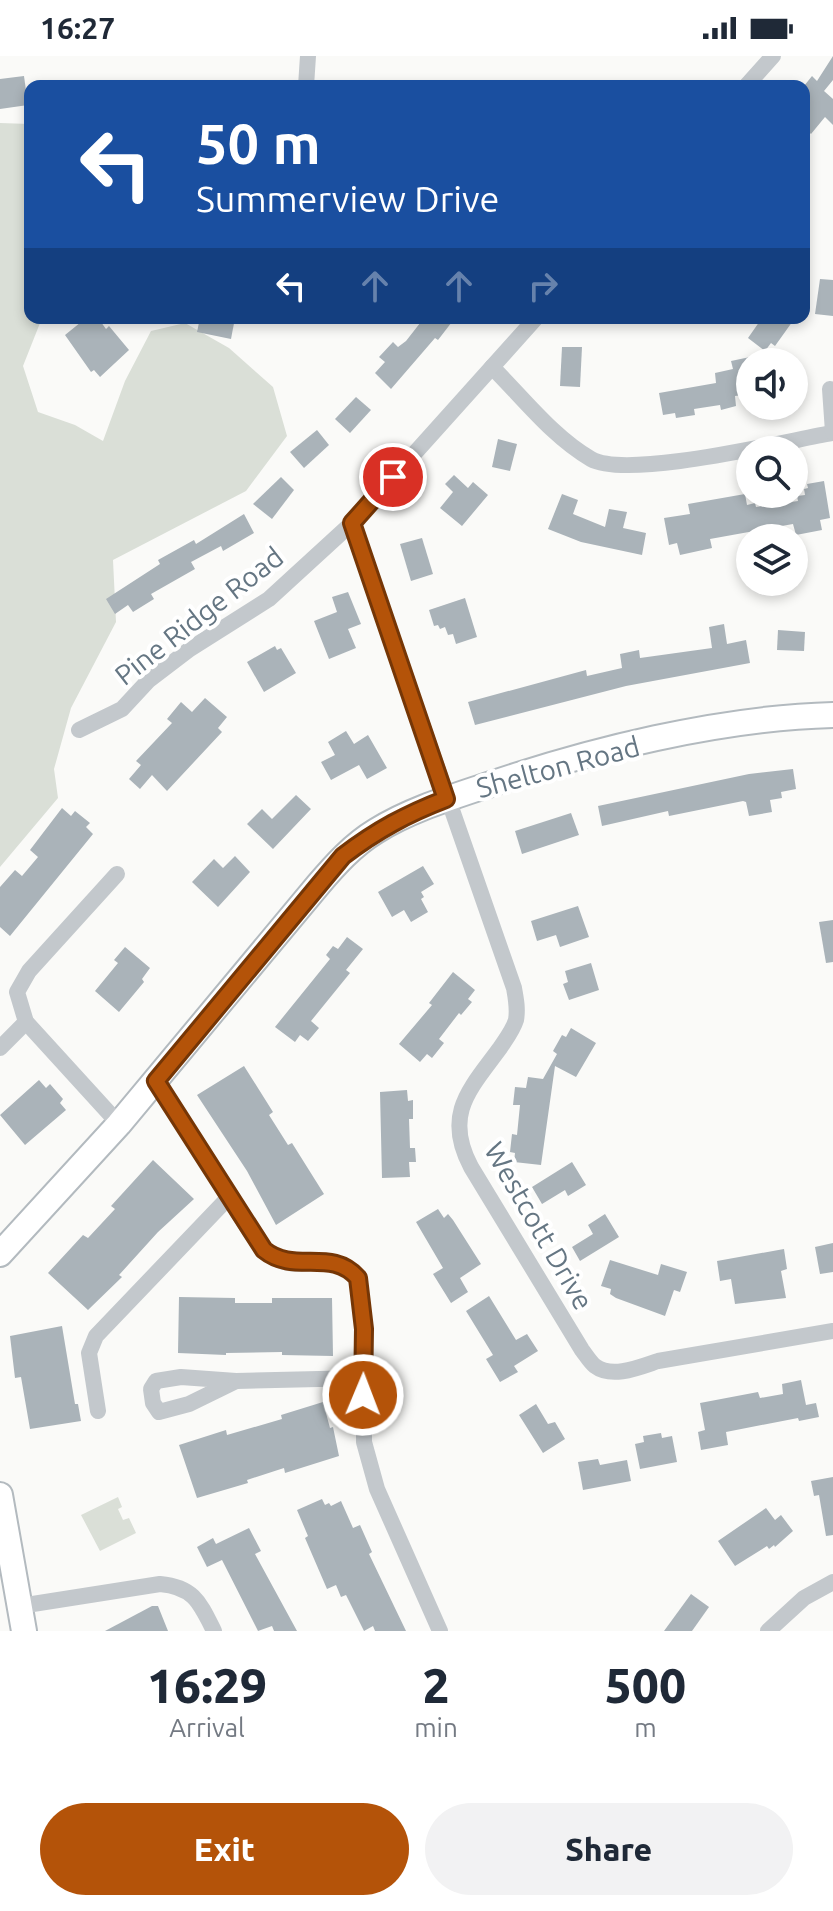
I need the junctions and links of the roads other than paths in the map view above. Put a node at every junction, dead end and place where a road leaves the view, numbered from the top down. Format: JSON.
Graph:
{"nodes":[{"id":1,"x":308,"y":56,"type":"edge"},
{"id":2,"x":773,"y":56,"type":"edge"},
{"id":3,"x":306,"y":80,"type":"edge"},
{"id":4,"x":751,"y":80,"type":"edge"},
{"id":5,"x":531,"y":324,"type":"edge"},
{"id":6,"x":492,"y":367,"type":"junction"},
{"id":7,"x":830,"y":389,"type":"dead end"},
{"id":8,"x":833,"y":432,"type":"edge"},
{"id":9,"x":352,"y":523,"type":"junction"},
{"id":10,"x":833,"y":715,"type":"edge"},
{"id":11,"x":79,"y":730,"type":"dead end"},
{"id":12,"x":446,"y":799,"type":"junction"},
{"id":13,"x":117,"y":874,"type":"dead end"},
{"id":14,"x":26,"y":1022,"type":"junction"},
{"id":15,"x":0,"y":1048,"type":"edge"},
{"id":16,"x":156,"y":1081,"type":"junction"},
{"id":17,"x":119,"y":1124,"type":"junction"},
{"id":18,"x":229,"y":1197,"type":"junction"},
{"id":19,"x":0,"y":1254,"type":"edge"},
{"id":20,"x":833,"y":1331,"type":"edge"},
{"id":21,"x":362,"y":1378,"type":"junction"},
{"id":22,"x":236,"y":1381,"type":"dead end"},
{"id":23,"x":98,"y":1411,"type":"dead end"},
{"id":24,"x":0,"y":1495,"type":"edge"},
{"id":25,"x":833,"y":1582,"type":"edge"},
{"id":26,"x":20,"y":1606,"type":"junction"},
{"id":27,"x":24,"y":1631,"type":"edge"},
{"id":28,"x":214,"y":1631,"type":"edge"},
{"id":29,"x":440,"y":1631,"type":"edge"},
{"id":30,"x":768,"y":1631,"type":"edge"}],
"edges":[{"from":1,"to":3,"type":"street"},
{"from":2,"to":4,"type":"street"},
{"from":5,"to":6,"type":"street","name":"Pine Ridge Road"},
{"from":6,"to":8,"type":"street"},
{"from":6,"to":9,"type":"street","name":"Pine Ridge Road"},
{"from":7,"to":8,"type":"street"},
{"from":9,"to":11,"type":"street","name":"Pine Ridge Road"},
{"from":9,"to":12,"type":"street","name":"Westcott Drive"},
{"from":10,"to":12,"type":"street","name":"Shelton Road"},
{"from":12,"to":16,"type":"street","name":"Shelton Road"},
{"from":12,"to":20,"type":"street","name":"Westcott Drive"},
{"from":13,"to":14,"type":"street"},
{"from":14,"to":15,"type":"street"},
{"from":14,"to":17,"type":"street"},
{"from":16,"to":17,"type":"street","name":"Shelton Road"},
{"from":16,"to":18,"type":"street"},
{"from":17,"to":19,"type":"street","name":"Shelton Road"},
{"from":18,"to":21,"type":"street"},
{"from":18,"to":23,"type":"street"},
{"from":21,"to":22,"type":"street"},
{"from":21,"to":29,"type":"street"},
{"from":24,"to":26,"type":"street"},
{"from":25,"to":30,"type":"street"},
{"from":26,"to":27,"type":"street"},
{"from":26,"to":28,"type":"street"}]}
